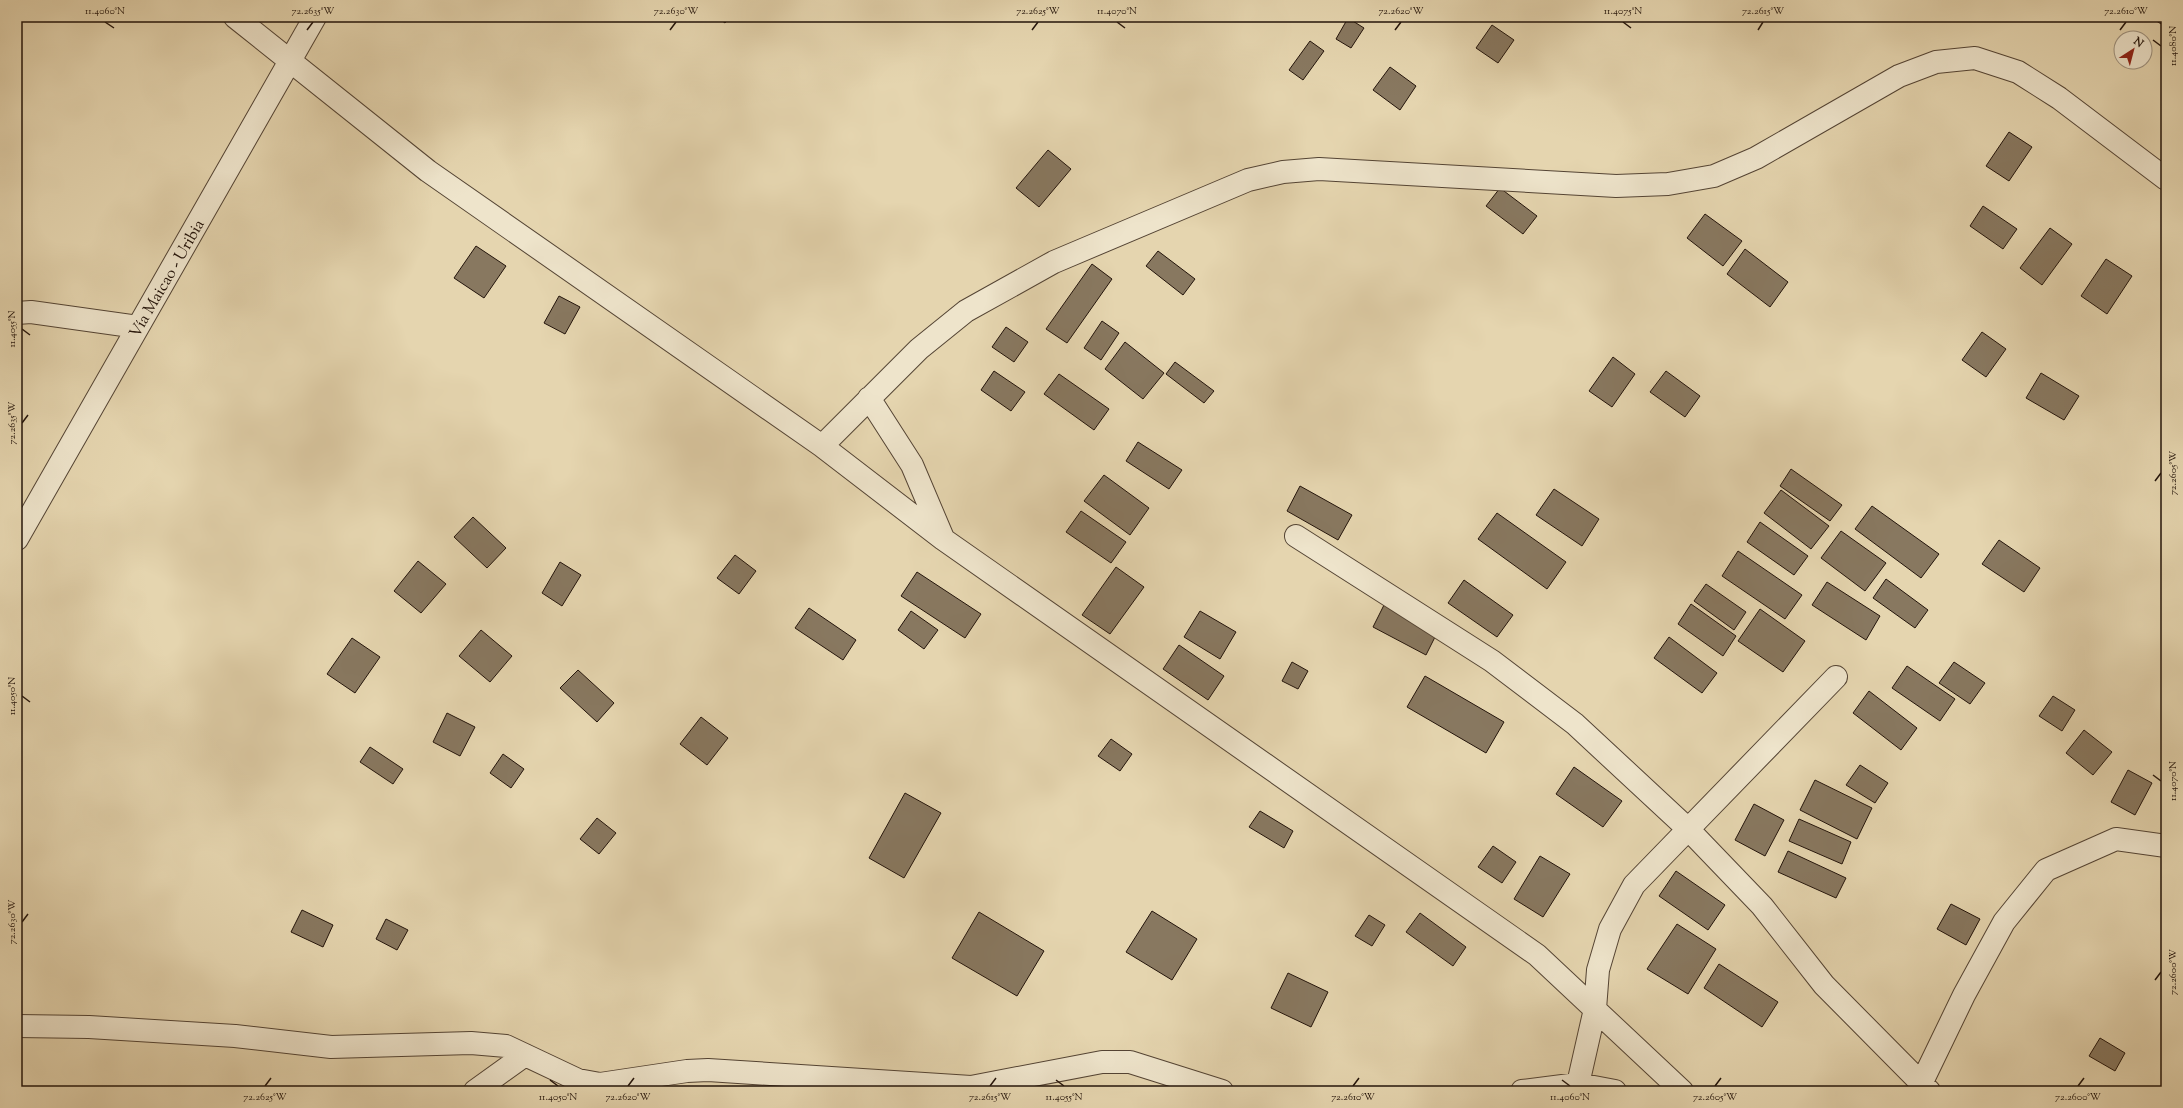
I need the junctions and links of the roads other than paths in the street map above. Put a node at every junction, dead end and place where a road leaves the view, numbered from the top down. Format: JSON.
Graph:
{"nodes":[{"id":1,"x":235,"y":17,"type":"edge"},
{"id":2,"x":315,"y":17,"type":"edge"},
{"id":3,"x":290,"y":60,"type":"junction"},
{"id":4,"x":2166,"y":179,"type":"edge"},
{"id":5,"x":17,"y":313,"type":"edge"},
{"id":6,"x":138,"y":327,"type":"junction"},
{"id":7,"x":869,"y":398,"type":"junction"},
{"id":8,"x":822,"y":446,"type":"junction"},
{"id":9,"x":1296,"y":536,"type":"dead end"},
{"id":10,"x":17,"y":539,"type":"edge"},
{"id":11,"x":943,"y":539,"type":"junction"},
{"id":12,"x":1836,"y":678,"type":"dead end"},
{"id":13,"x":1688,"y":829,"type":"junction"},
{"id":14,"x":2166,"y":846,"type":"edge"},
{"id":15,"x":1595,"y":1009,"type":"junction"},
{"id":16,"x":17,"y":1026,"type":"edge"},
{"id":17,"x":525,"y":1055,"type":"junction"},
{"id":18,"x":1170,"y":1084,"type":"edge"},
{"id":19,"x":1925,"y":1087,"type":"edge"},
{"id":20,"x":1579,"y":1088,"type":"edge"},
{"id":21,"x":475,"y":1091,"type":"edge"},
{"id":22,"x":1222,"y":1091,"type":"edge"},
{"id":23,"x":1522,"y":1091,"type":"edge"},
{"id":24,"x":1615,"y":1091,"type":"edge"},
{"id":25,"x":1682,"y":1091,"type":"edge"}],
"edges":[{"from":1,"to":3,"type":"street"},
{"from":2,"to":3,"type":"street","name":"Vía Maicao - Uribia"},
{"from":3,"to":6,"type":"street","name":"Vía Maicao - Uribia"},
{"from":3,"to":8,"type":"street"},
{"from":4,"to":7,"type":"street"},
{"from":5,"to":6,"type":"street"},
{"from":6,"to":10,"type":"street","name":"Vía Maicao - Uribia"},
{"from":7,"to":8,"type":"street"},
{"from":7,"to":11,"type":"street"},
{"from":8,"to":11,"type":"street"},
{"from":9,"to":13,"type":"street"},
{"from":11,"to":15,"type":"street"},
{"from":12,"to":13,"type":"street"},
{"from":13,"to":15,"type":"street"},
{"from":13,"to":19,"type":"street"},
{"from":14,"to":19,"type":"street"},
{"from":15,"to":20,"type":"street"},
{"from":15,"to":25,"type":"street"},
{"from":16,"to":17,"type":"street"},
{"from":17,"to":18,"type":"street"},
{"from":17,"to":21,"type":"street"},
{"from":18,"to":22,"type":"street"},
{"from":20,"to":23,"type":"street"},
{"from":20,"to":24,"type":"street"}]}
